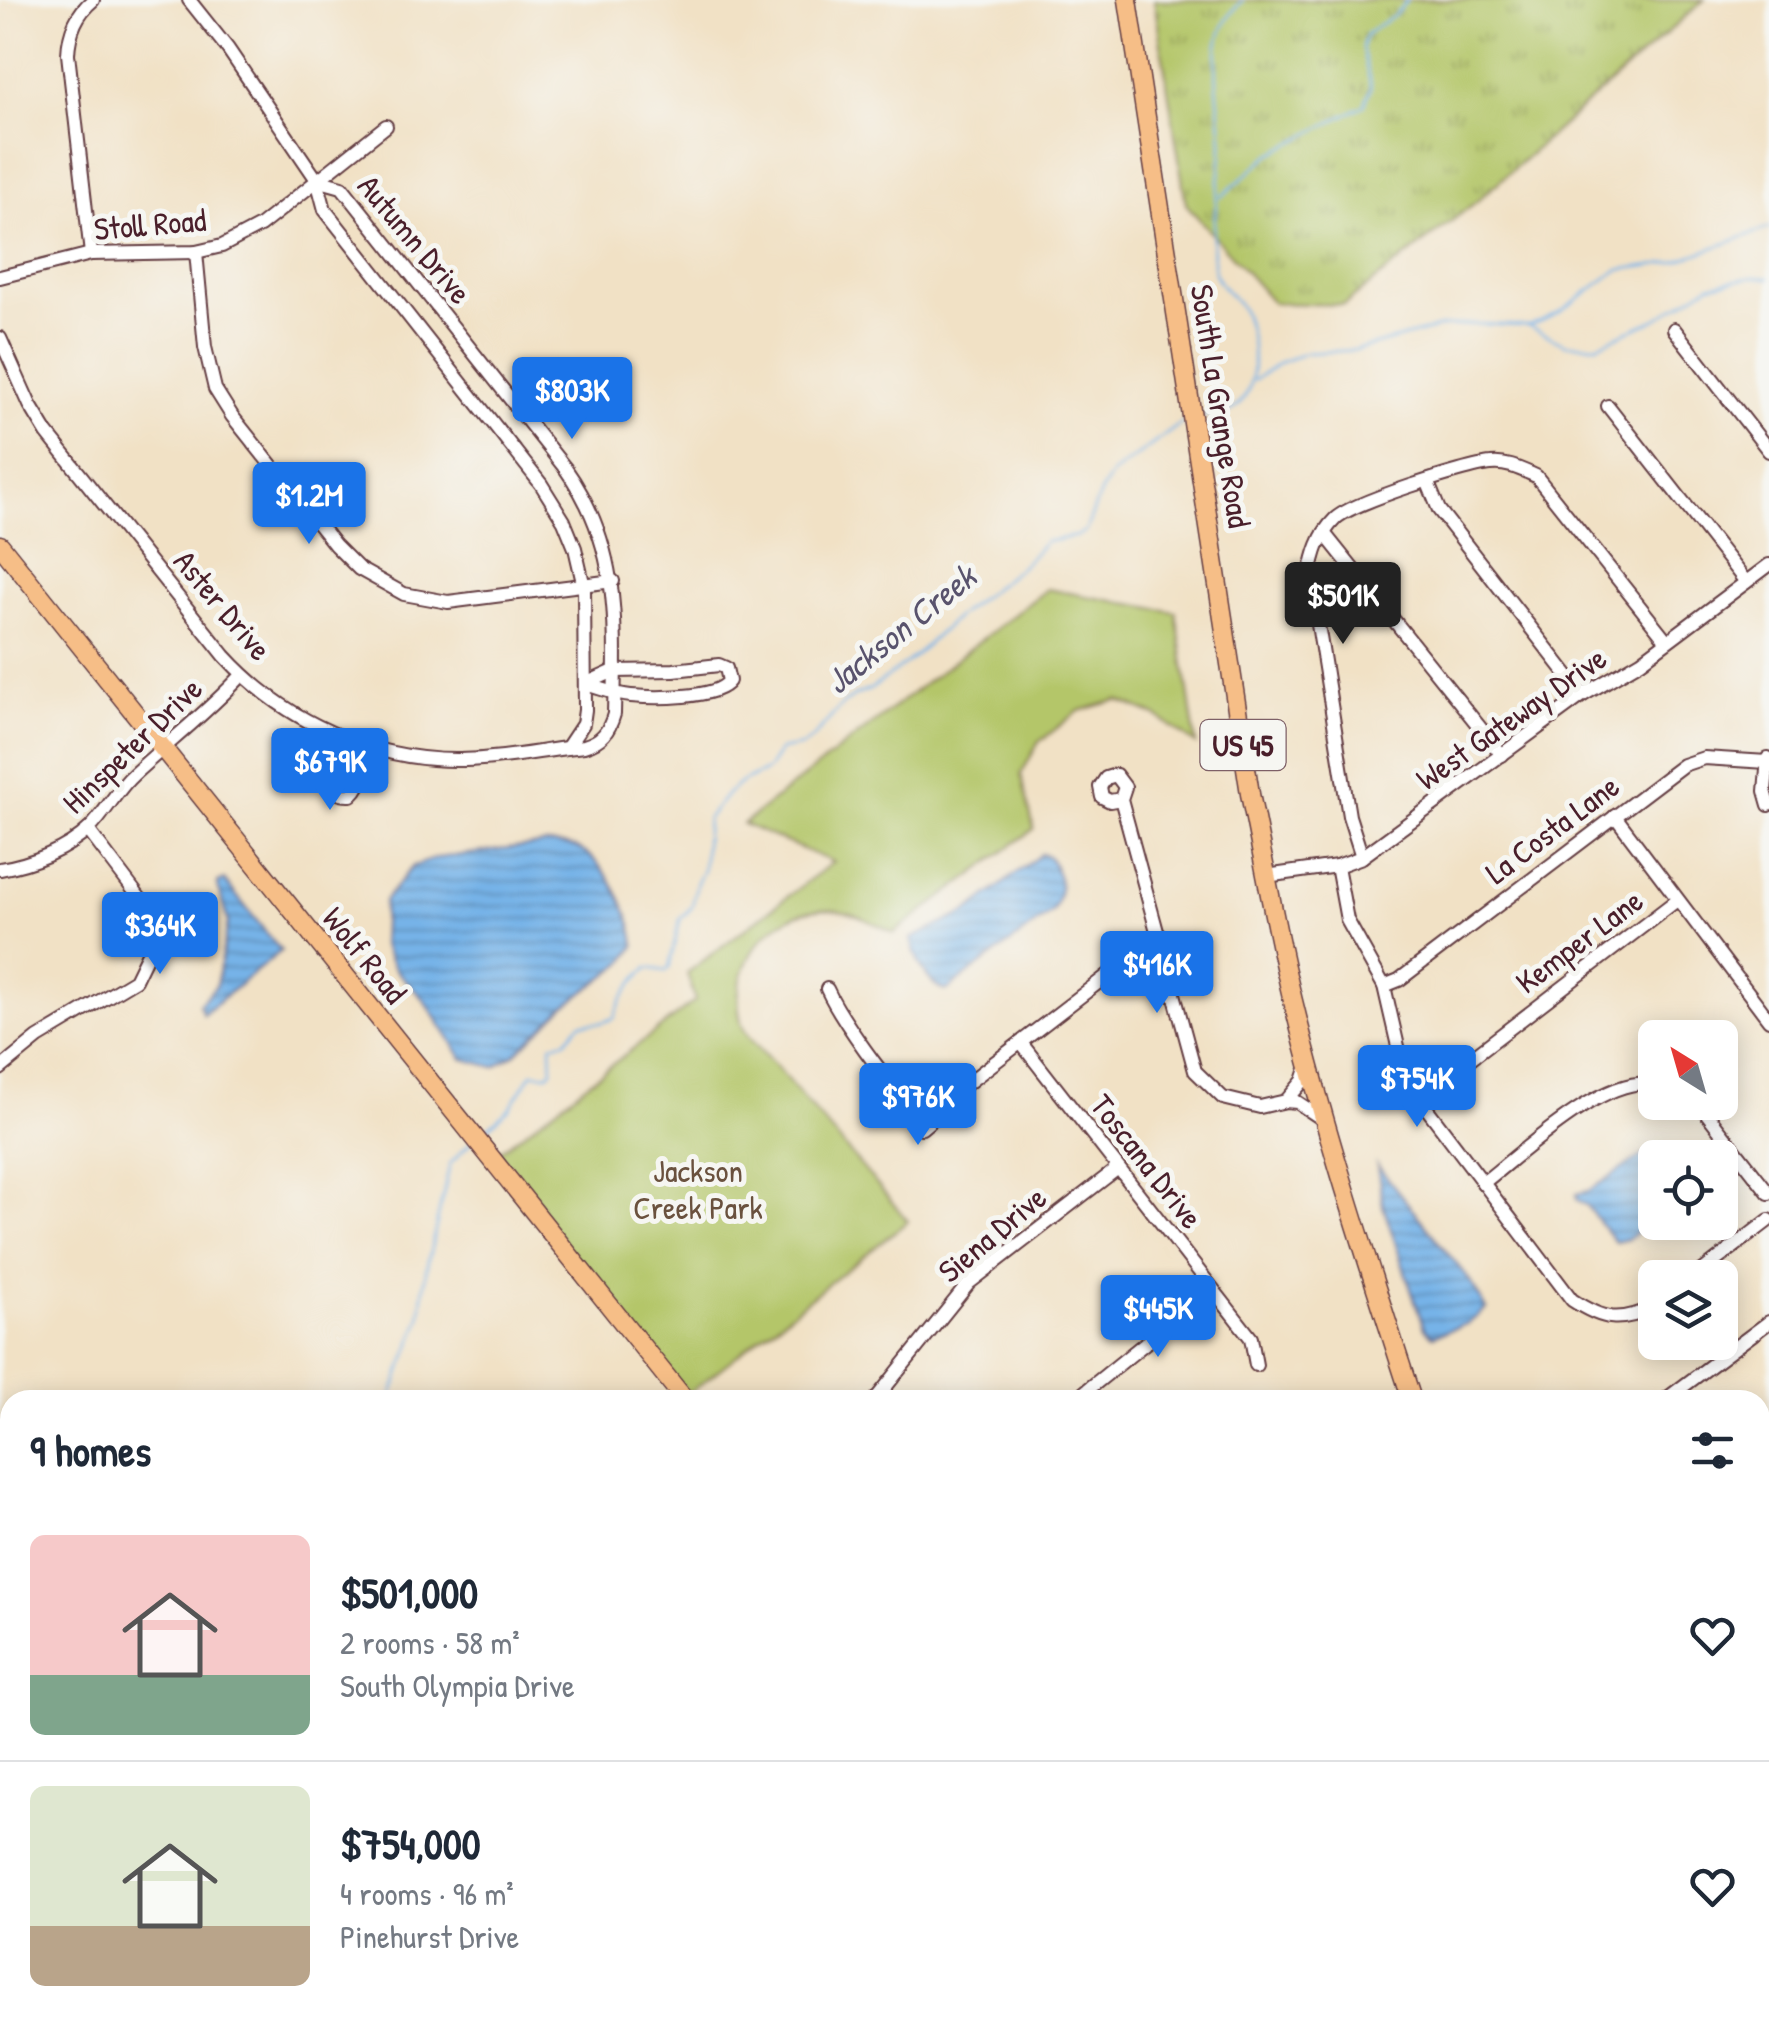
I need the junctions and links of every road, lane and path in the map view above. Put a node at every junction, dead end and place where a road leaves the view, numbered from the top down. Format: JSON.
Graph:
{"nodes":[{"id":1,"x":93,"y":0,"type":"edge"},
{"id":2,"x":189,"y":0,"type":"edge"},
{"id":3,"x":1128,"y":0,"type":"edge"},
{"id":4,"x":386,"y":126,"type":"dead end"},
{"id":5,"x":317,"y":180,"type":"junction"},
{"id":6,"x":196,"y":252,"type":"junction"},
{"id":7,"x":91,"y":254,"type":"junction"},
{"id":8,"x":0,"y":276,"type":"edge"},
{"id":9,"x":1674,"y":329,"type":"dead end"},
{"id":10,"x":0,"y":338,"type":"edge"},
{"id":11,"x":1608,"y":406,"type":"dead end"},
{"id":12,"x":1769,"y":451,"type":"edge"},
{"id":13,"x":1428,"y":483,"type":"junction"},
{"id":14,"x":1324,"y":533,"type":"junction"},
{"id":15,"x":0,"y":545,"type":"edge"},
{"id":16,"x":1769,"y":565,"type":"edge"},
{"id":17,"x":613,"y":581,"type":"junction"},
{"id":18,"x":1746,"y":582,"type":"junction"},
{"id":19,"x":584,"y":587,"type":"junction"},
{"id":20,"x":1666,"y":641,"type":"junction"},
{"id":21,"x":614,"y":671,"type":"junction"},
{"id":22,"x":242,"y":675,"type":"junction"},
{"id":23,"x":586,"y":684,"type":"junction"},
{"id":24,"x":614,"y":691,"type":"junction"},
{"id":25,"x":1582,"y":695,"type":"junction"},
{"id":26,"x":567,"y":748,"type":"junction"},
{"id":27,"x":162,"y":751,"type":"junction"},
{"id":28,"x":1502,"y":755,"type":"junction"},
{"id":29,"x":1768,"y":758,"type":"edge"},
{"id":30,"x":1121,"y":800,"type":"dead end"},
{"id":31,"x":1769,"y":805,"type":"edge"},
{"id":32,"x":1615,"y":816,"type":"junction"},
{"id":33,"x":88,"y":830,"type":"junction"},
{"id":34,"x":1362,"y":857,"type":"junction"},
{"id":35,"x":1337,"y":866,"type":"junction"},
{"id":36,"x":0,"y":869,"type":"edge"},
{"id":37,"x":1266,"y":876,"type":"junction"},
{"id":38,"x":1677,"y":900,"type":"junction"},
{"id":39,"x":1160,"y":935,"type":"junction"},
{"id":40,"x":1384,"y":986,"type":"junction"},
{"id":41,"x":827,"y":990,"type":"dead end"},
{"id":42,"x":1769,"y":1020,"type":"edge"},
{"id":43,"x":1020,"y":1043,"type":"junction"},
{"id":44,"x":1310,"y":1060,"type":"junction"},
{"id":45,"x":0,"y":1069,"type":"edge"},
{"id":46,"x":1638,"y":1085,"type":"edge"},
{"id":47,"x":906,"y":1098,"type":"junction"},
{"id":48,"x":1419,"y":1098,"type":"junction"},
{"id":49,"x":1286,"y":1101,"type":"junction"},
{"id":50,"x":942,"y":1103,"type":"junction"},
{"id":51,"x":1712,"y":1120,"type":"edge"},
{"id":52,"x":1326,"y":1121,"type":"junction"},
{"id":53,"x":1118,"y":1168,"type":"junction"},
{"id":54,"x":1483,"y":1183,"type":"junction"},
{"id":55,"x":1769,"y":1193,"type":"edge"},
{"id":56,"x":1769,"y":1220,"type":"edge"},
{"id":57,"x":1717,"y":1260,"type":"edge"},
{"id":58,"x":1212,"y":1289,"type":"junction"},
{"id":59,"x":1638,"y":1314,"type":"edge"},
{"id":60,"x":1769,"y":1322,"type":"edge"},
{"id":61,"x":1256,"y":1365,"type":"dead end"},
{"id":62,"x":678,"y":1390,"type":"edge"},
{"id":63,"x":883,"y":1390,"type":"edge"},
{"id":64,"x":1087,"y":1390,"type":"edge"},
{"id":65,"x":1409,"y":1390,"type":"edge"},
{"id":66,"x":1678,"y":1390,"type":"edge"}],
"edges":[{"from":1,"to":7,"type":"street"},
{"from":2,"to":5,"type":"street","name":"Autumn Drive"},
{"from":3,"to":37,"type":"main road","name":"South La Grange Road","number":"US 45"},
{"from":4,"to":5,"type":"street","name":"Stoll Road"},
{"from":5,"to":6,"type":"street","name":"Stoll Road"},
{"from":5,"to":17,"type":"street","name":"Autumn Drive"},
{"from":5,"to":19,"type":"street","name":"Autumn Drive"},
{"from":6,"to":7,"type":"street","name":"Stoll Road"},
{"from":6,"to":19,"type":"street"},
{"from":7,"to":8,"type":"street","name":"Stoll Road"},
{"from":9,"to":12,"type":"street"},
{"from":10,"to":22,"type":"street","name":"Aster Drive"},
{"from":11,"to":18,"type":"street"},
{"from":13,"to":14,"type":"street"},
{"from":13,"to":20,"type":"street"},
{"from":13,"to":25,"type":"street"},
{"from":14,"to":28,"type":"street"},
{"from":14,"to":34,"type":"street"},
{"from":15,"to":27,"type":"main road","name":"Wolf Road"},
{"from":16,"to":18,"type":"street","name":"West Gateway Drive"},
{"from":17,"to":19,"type":"street"},
{"from":17,"to":21,"type":"street","name":"Autumn Drive"},
{"from":18,"to":20,"type":"street","name":"West Gateway Drive"},
{"from":19,"to":23,"type":"street","name":"Autumn Drive"},
{"from":20,"to":25,"type":"street","name":"West Gateway Drive"},
{"from":21,"to":23,"type":"street"},
{"from":21,"to":24,"type":"street","name":"Autumn Drive"},
{"from":21,"to":24,"type":"street"},
{"from":22,"to":26,"type":"street","name":"Aster Drive"},
{"from":22,"to":27,"type":"street","name":"Hinspeter Drive"},
{"from":23,"to":24,"type":"street"},
{"from":23,"to":26,"type":"street","name":"Autumn Drive"},
{"from":24,"to":26,"type":"street","name":"Autumn Drive"},
{"from":25,"to":28,"type":"street","name":"West Gateway Drive"},
{"from":27,"to":33,"type":"street","name":"Hinspeter Drive"},
{"from":27,"to":62,"type":"main road","name":"Wolf Road"},
{"from":28,"to":34,"type":"street","name":"West Gateway Drive"},
{"from":29,"to":31,"type":"street"},
{"from":29,"to":32,"type":"street","name":"La Costa Lane"},
{"from":30,"to":39,"type":"street"},
{"from":32,"to":38,"type":"street"},
{"from":32,"to":40,"type":"street","name":"La Costa Lane"},
{"from":33,"to":36,"type":"street","name":"Hinspeter Drive"},
{"from":33,"to":45,"type":"street"},
{"from":34,"to":35,"type":"street","name":"West Gateway Drive"},
{"from":35,"to":37,"type":"street","name":"West Gateway Drive"},
{"from":35,"to":40,"type":"street"},
{"from":37,"to":44,"type":"main road","name":"South La Grange Road","number":"US 45"},
{"from":38,"to":42,"type":"street"},
{"from":38,"to":48,"type":"street","name":"Kemper Lane"},
{"from":39,"to":43,"type":"street"},
{"from":39,"to":49,"type":"street"},
{"from":40,"to":48,"type":"street"},
{"from":41,"to":47,"type":"street"},
{"from":43,"to":50,"type":"street"},
{"from":43,"to":53,"type":"street","name":"Toscana Drive"},
{"from":44,"to":49,"type":"street"},
{"from":44,"to":52,"type":"main road","name":"South La Grange Road","number":"US 45"},
{"from":46,"to":54,"type":"street"},
{"from":47,"to":50,"type":"street"},
{"from":47,"to":50,"type":"street"},
{"from":48,"to":54,"type":"street"},
{"from":49,"to":52,"type":"street"},
{"from":51,"to":55,"type":"street"},
{"from":52,"to":65,"type":"main road","name":"South La Grange Road","number":"US 45"},
{"from":53,"to":58,"type":"street","name":"Toscana Drive"},
{"from":53,"to":63,"type":"street","name":"Siena Drive"},
{"from":54,"to":59,"type":"street"},
{"from":56,"to":57,"type":"street"},
{"from":58,"to":61,"type":"street","name":"Toscana Drive"},
{"from":58,"to":64,"type":"street"},
{"from":60,"to":66,"type":"street"}]}
